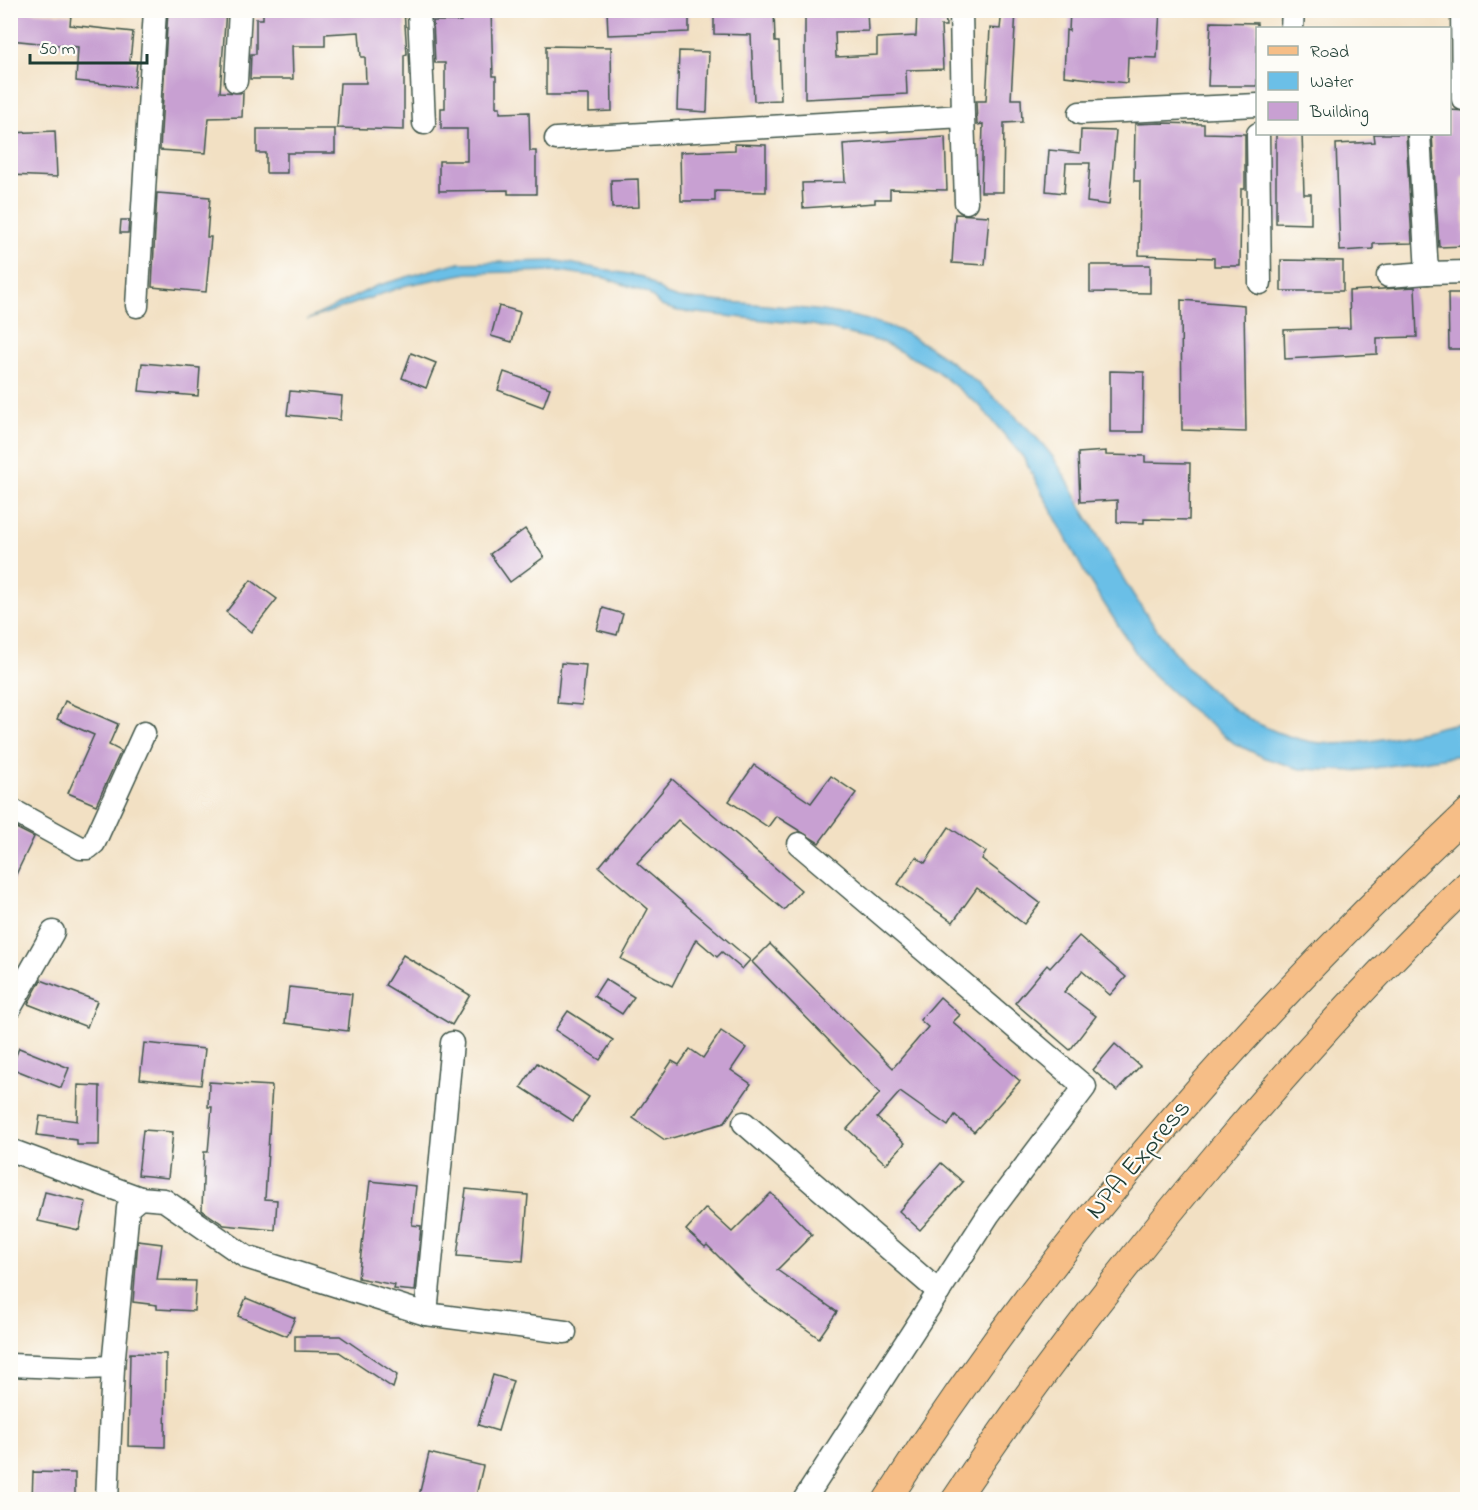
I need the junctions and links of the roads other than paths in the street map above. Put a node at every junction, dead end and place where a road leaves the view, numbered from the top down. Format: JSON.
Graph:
{"nodes":[{"id":1,"x":155,"y":10,"type":"edge"},
{"id":2,"x":240,"y":10,"type":"edge"},
{"id":3,"x":419,"y":10,"type":"edge"},
{"id":4,"x":961,"y":10,"type":"edge"},
{"id":5,"x":1293,"y":10,"type":"edge"},
{"id":6,"x":1462,"y":10,"type":"edge"},
{"id":7,"x":1292,"y":27,"type":"edge"},
{"id":8,"x":236,"y":81,"type":"dead end"},
{"id":9,"x":1460,"y":99,"type":"edge"},
{"id":10,"x":1256,"y":105,"type":"edge"},
{"id":11,"x":1080,"y":113,"type":"dead end"},
{"id":12,"x":963,"y":116,"type":"junction"},
{"id":13,"x":424,"y":123,"type":"dead end"},
{"id":14,"x":1258,"y":135,"type":"edge"},
{"id":15,"x":1419,"y":135,"type":"edge"},
{"id":16,"x":556,"y":139,"type":"dead end"},
{"id":17,"x":966,"y":202,"type":"dead end"},
{"id":18,"x":1467,"y":272,"type":"edge"},
{"id":19,"x":1427,"y":273,"type":"junction"},
{"id":20,"x":1389,"y":276,"type":"dead end"},
{"id":21,"x":1260,"y":283,"type":"dead end"},
{"id":22,"x":137,"y":306,"type":"dead end"},
{"id":23,"x":144,"y":734,"type":"dead end"},
{"id":24,"x":10,"y":809,"type":"edge"},
{"id":25,"x":1467,"y":812,"type":"edge"},
{"id":26,"x":799,"y":844,"type":"dead end"},
{"id":27,"x":1467,"y":885,"type":"edge"},
{"id":28,"x":52,"y":932,"type":"dead end"},
{"id":29,"x":10,"y":1008,"type":"edge"},
{"id":30,"x":452,"y":1043,"type":"dead end"},
{"id":31,"x":744,"y":1123,"type":"dead end"},
{"id":32,"x":10,"y":1150,"type":"edge"},
{"id":33,"x":140,"y":1198,"type":"junction"},
{"id":34,"x":939,"y":1292,"type":"junction"},
{"id":35,"x":426,"y":1314,"type":"junction"},
{"id":36,"x":565,"y":1332,"type":"dead end"},
{"id":37,"x":10,"y":1365,"type":"edge"},
{"id":38,"x":113,"y":1367,"type":"junction"},
{"id":39,"x":107,"y":1500,"type":"edge"},
{"id":40,"x":804,"y":1500,"type":"edge"},
{"id":41,"x":887,"y":1500,"type":"edge"},
{"id":42,"x":955,"y":1500,"type":"edge"}],
"edges":[{"from":1,"to":22,"type":"street"},
{"from":2,"to":8,"type":"street"},
{"from":3,"to":13,"type":"street"},
{"from":4,"to":12,"type":"street"},
{"from":5,"to":7,"type":"street"},
{"from":6,"to":9,"type":"street"},
{"from":10,"to":11,"type":"street"},
{"from":12,"to":16,"type":"street"},
{"from":12,"to":17,"type":"street"},
{"from":14,"to":21,"type":"street"},
{"from":15,"to":19,"type":"street"},
{"from":18,"to":19,"type":"street"},
{"from":19,"to":20,"type":"street"},
{"from":23,"to":24,"type":"street"},
{"from":25,"to":41,"type":"main road","name":"NPA Express"},
{"from":26,"to":34,"type":"street"},
{"from":27,"to":42,"type":"main road","name":"NPA Express"},
{"from":28,"to":29,"type":"street"},
{"from":30,"to":35,"type":"street"},
{"from":31,"to":34,"type":"street"},
{"from":32,"to":33,"type":"street"},
{"from":33,"to":35,"type":"street"},
{"from":33,"to":38,"type":"street"},
{"from":34,"to":40,"type":"street"},
{"from":35,"to":36,"type":"street"},
{"from":37,"to":38,"type":"street"},
{"from":38,"to":39,"type":"street"}]}
